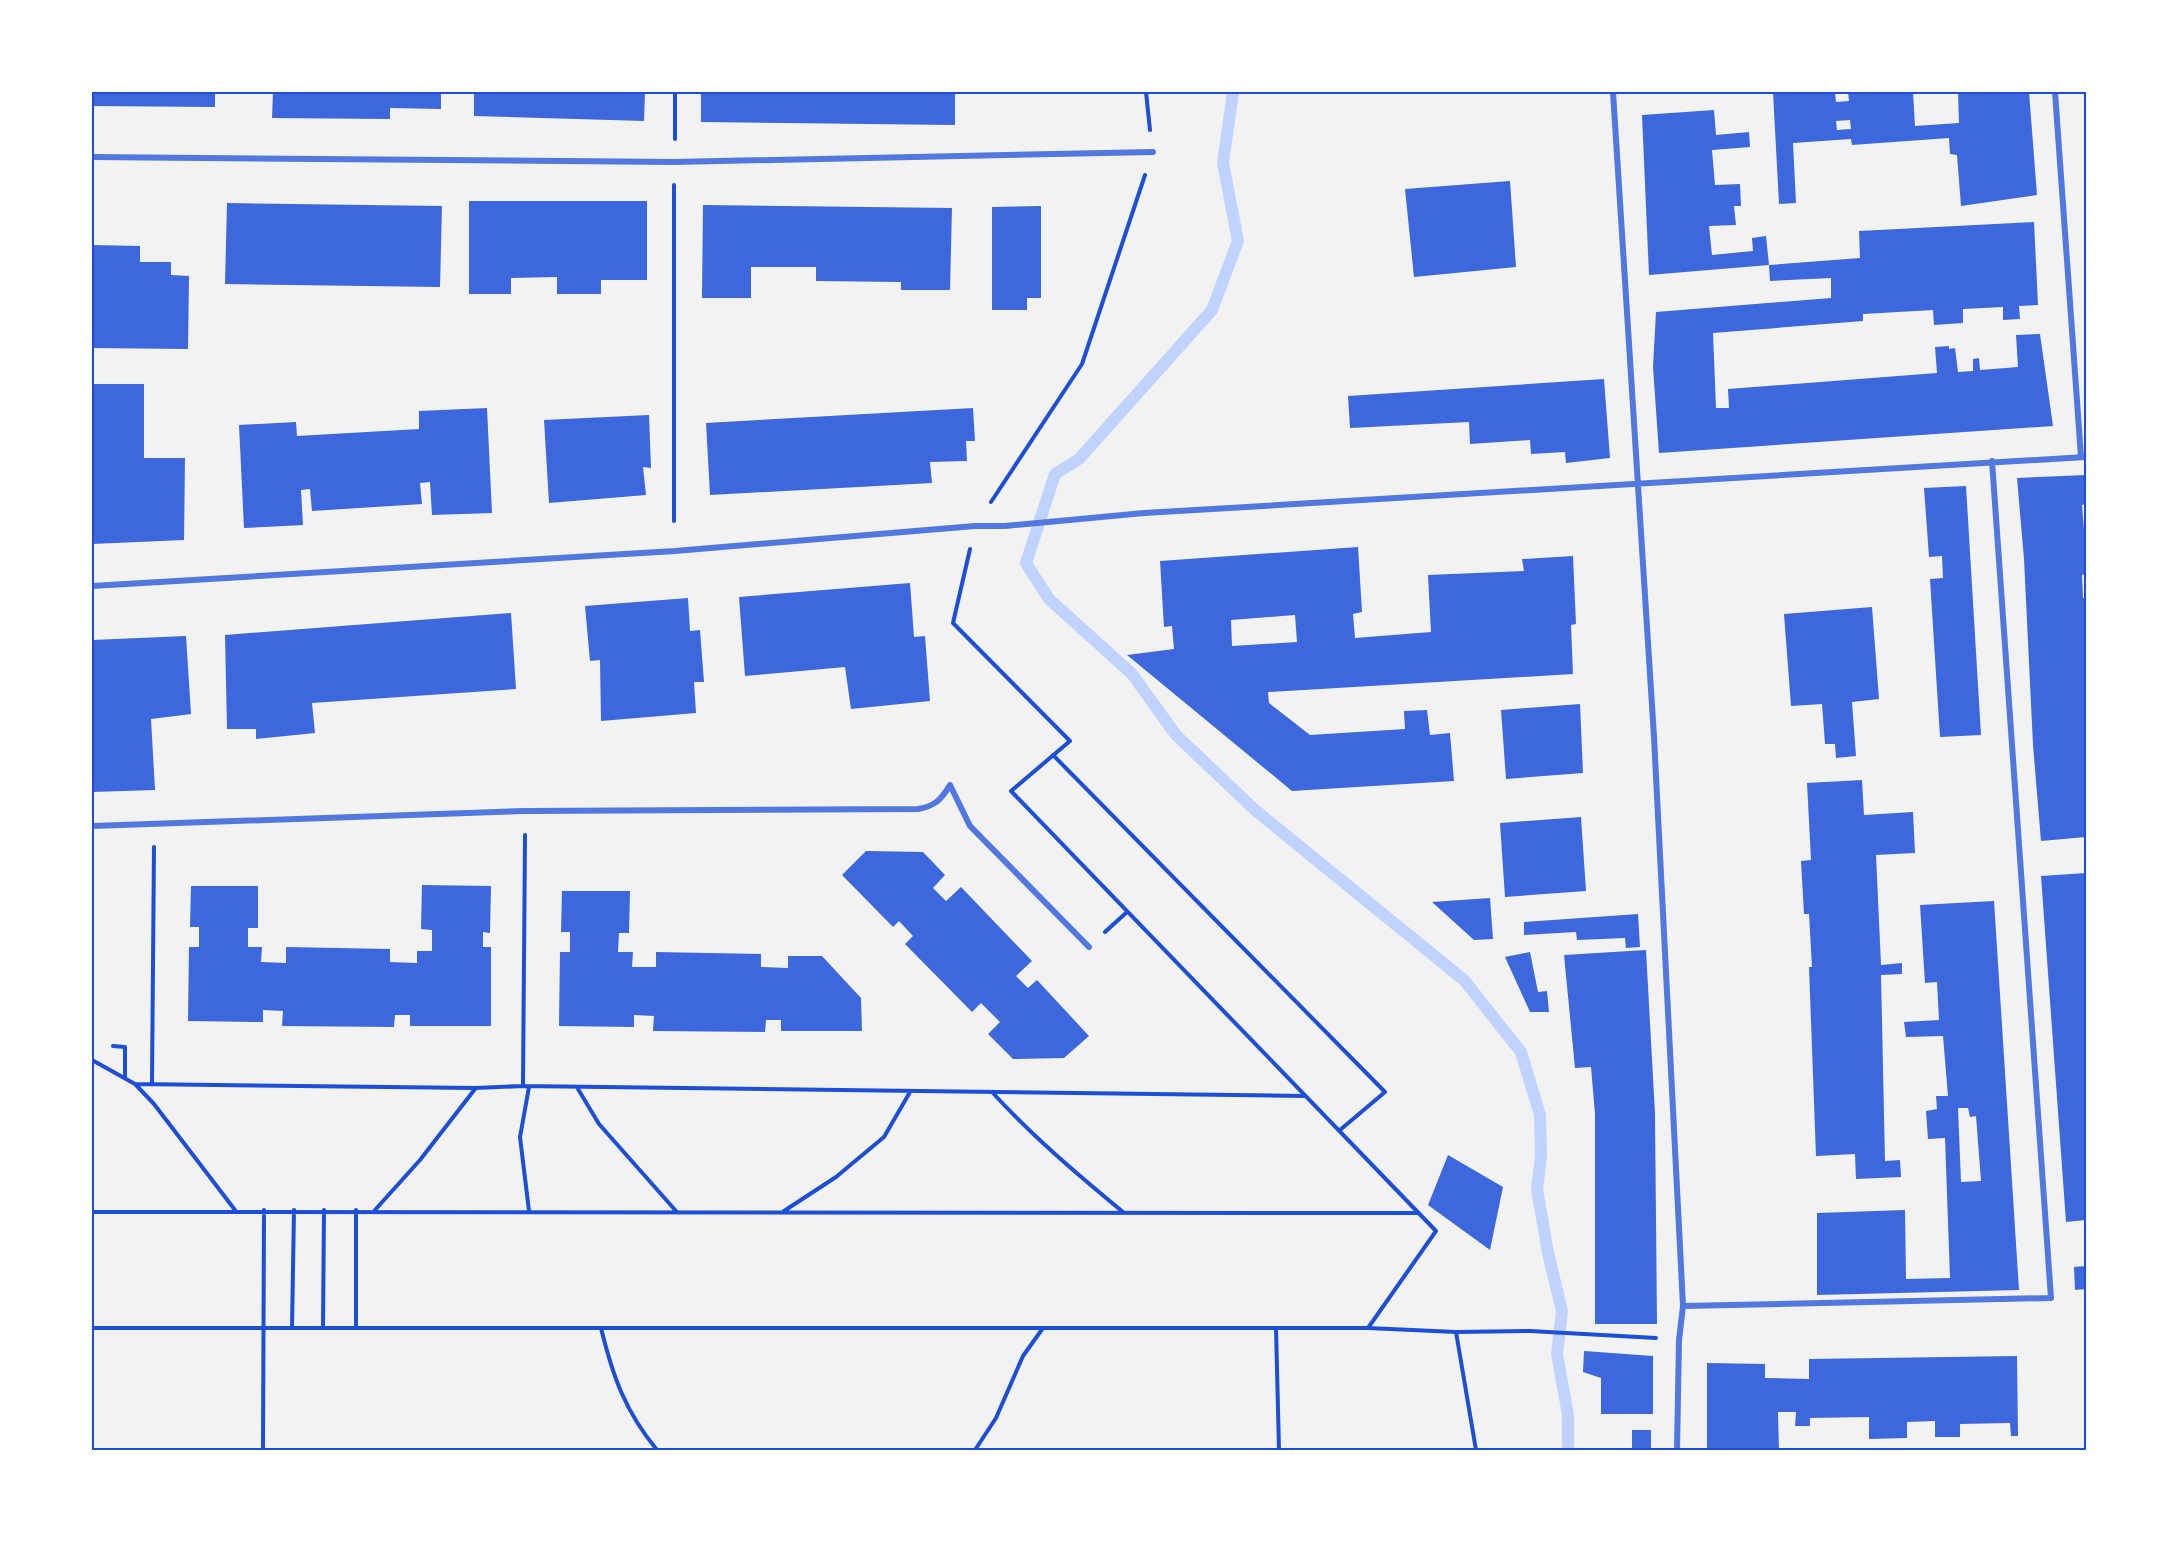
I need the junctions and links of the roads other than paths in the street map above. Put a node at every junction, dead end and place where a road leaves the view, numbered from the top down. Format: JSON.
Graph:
{"nodes":[{"id":1,"x":1613,"y":92,"type":"edge"},
{"id":2,"x":2055,"y":92,"type":"edge"},
{"id":3,"x":1153,"y":152,"type":"road end"},
{"id":4,"x":92,"y":157,"type":"edge"},
{"id":5,"x":2084,"y":457,"type":"edge"},
{"id":6,"x":1992,"y":461,"type":"junction"},
{"id":7,"x":1638,"y":483,"type":"junction"},
{"id":8,"x":92,"y":586,"type":"edge"},
{"id":9,"x":92,"y":826,"type":"edge"},
{"id":10,"x":1089,"y":947,"type":"dead end"},
{"id":11,"x":1683,"y":1306,"type":"junction"},
{"id":12,"x":1677,"y":1450,"type":"edge"}],
"edges":[{"from":1,"to":7,"type":"street"},
{"from":2,"to":5,"type":"street"},
{"from":3,"to":4,"type":"street"},
{"from":5,"to":6,"type":"street"},
{"from":6,"to":7,"type":"street"},
{"from":6,"to":11,"type":"street"},
{"from":7,"to":8,"type":"street"},
{"from":7,"to":11,"type":"street"},
{"from":9,"to":10,"type":"street"},
{"from":11,"to":12,"type":"street"}]}
